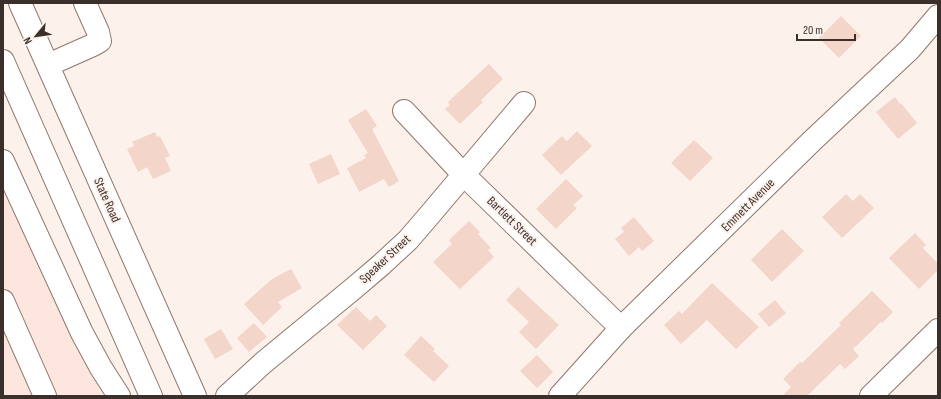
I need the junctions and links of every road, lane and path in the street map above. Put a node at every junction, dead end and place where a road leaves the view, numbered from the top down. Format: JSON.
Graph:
{"nodes":[{"id":1,"x":20,"y":3,"type":"edge"},
{"id":2,"x":86,"y":3,"type":"edge"},
{"id":3,"x":938,"y":16,"type":"edge"},
{"id":4,"x":3,"y":61,"type":"edge"},
{"id":5,"x":48,"y":65,"type":"junction"},
{"id":6,"x":524,"y":103,"type":"dead end"},
{"id":7,"x":404,"y":111,"type":"dead end"},
{"id":8,"x":5,"y":170,"type":"edge"},
{"id":9,"x":463,"y":174,"type":"junction"},
{"id":10,"x":3,"y":300,"type":"edge"},
{"id":11,"x":622,"y":328,"type":"junction"},
{"id":12,"x":938,"y":330,"type":"edge"},
{"id":13,"x":45,"y":396,"type":"edge"},
{"id":14,"x":119,"y":396,"type":"edge"},
{"id":15,"x":151,"y":396,"type":"edge"},
{"id":16,"x":195,"y":396,"type":"edge"},
{"id":17,"x":227,"y":396,"type":"edge"},
{"id":18,"x":560,"y":396,"type":"edge"},
{"id":19,"x":871,"y":396,"type":"edge"}],
"edges":[{"from":1,"to":5,"type":"street","name":"State Road"},
{"from":2,"to":5,"type":"street"},
{"from":3,"to":11,"type":"street","name":"Emmett Avenue"},
{"from":4,"to":15,"type":"street"},
{"from":5,"to":16,"type":"street","name":"State Road"},
{"from":6,"to":9,"type":"street","name":"Speaker Street"},
{"from":7,"to":9,"type":"street","name":"Bartlett Street"},
{"from":8,"to":14,"type":"street"},
{"from":9,"to":11,"type":"street","name":"Bartlett Street"},
{"from":9,"to":17,"type":"street","name":"Speaker Street"},
{"from":10,"to":13,"type":"street"},
{"from":11,"to":18,"type":"street","name":"Emmett Avenue"},
{"from":12,"to":19,"type":"street"}]}
